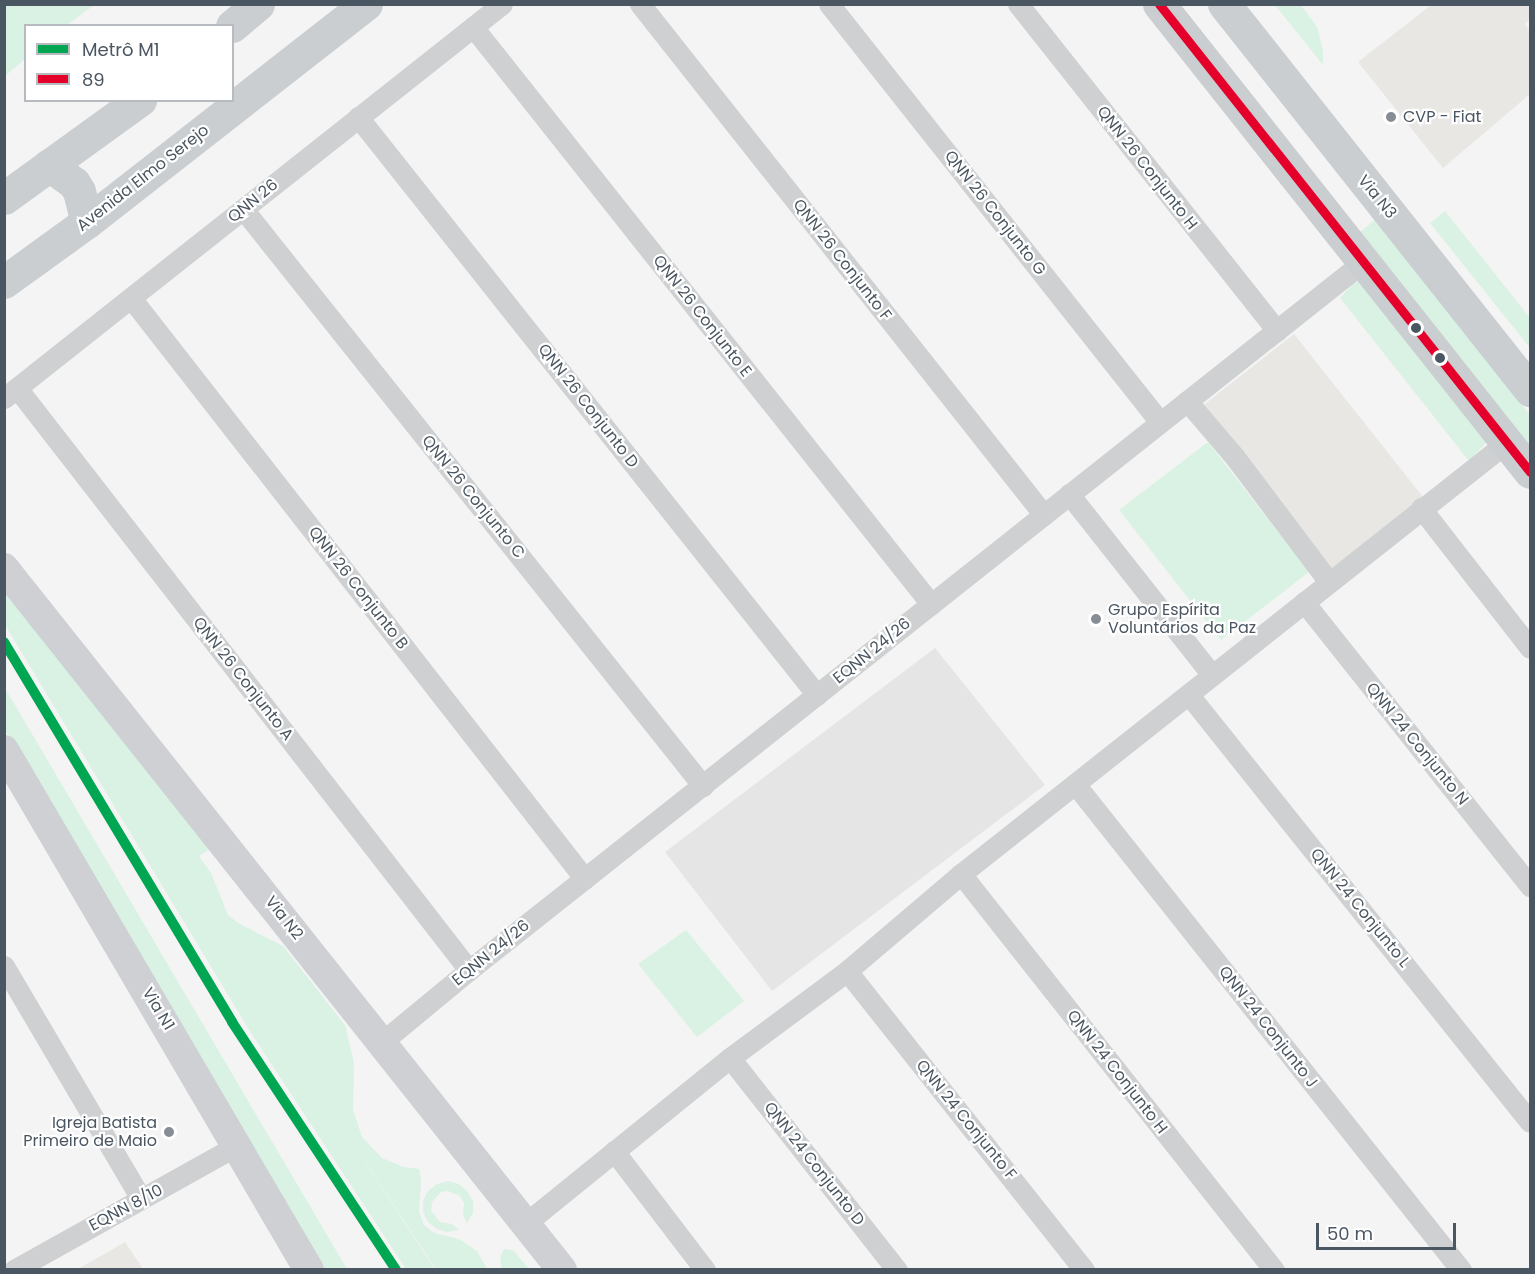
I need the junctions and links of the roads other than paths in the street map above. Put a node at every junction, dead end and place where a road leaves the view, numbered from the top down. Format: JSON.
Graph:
{"nodes":[{"id":1,"x":258,"y":4,"type":"edge"},
{"id":2,"x":366,"y":4,"type":"edge"},
{"id":3,"x":502,"y":4,"type":"edge"},
{"id":4,"x":640,"y":4,"type":"edge"},
{"id":5,"x":829,"y":4,"type":"edge"},
{"id":6,"x":1018,"y":4,"type":"edge"},
{"id":7,"x":1159,"y":4,"type":"edge"},
{"id":8,"x":1206,"y":4,"type":"edge"},
{"id":9,"x":1224,"y":4,"type":"edge"},
{"id":10,"x":234,"y":24,"type":"edge"},
{"id":11,"x":473,"y":27,"type":"junction"},
{"id":12,"x":1298,"y":98,"type":"junction"},
{"id":13,"x":137,"y":102,"type":"edge"},
{"id":14,"x":358,"y":117,"type":"junction"},
{"id":15,"x":49,"y":165,"type":"junction"},
{"id":16,"x":4,"y":198,"type":"edge"},
{"id":17,"x":243,"y":209,"type":"junction"},
{"id":18,"x":87,"y":222,"type":"junction"},
{"id":19,"x":1364,"y":262,"type":"junction"},
{"id":20,"x":4,"y":282,"type":"edge"},
{"id":21,"x":131,"y":298,"type":"junction"},
{"id":22,"x":1277,"y":331,"type":"junction"},
{"id":23,"x":1530,"y":390,"type":"edge"},
{"id":24,"x":11,"y":393,"type":"edge"},
{"id":25,"x":1187,"y":401,"type":"junction"},
{"id":26,"x":1160,"y":422,"type":"junction"},
{"id":27,"x":1507,"y":442,"type":"junction"},
{"id":28,"x":1530,"y":472,"type":"edge"},
{"id":29,"x":1069,"y":494,"type":"junction"},
{"id":30,"x":1421,"y":508,"type":"junction"},
{"id":31,"x":1044,"y":514,"type":"junction"},
{"id":32,"x":4,"y":568,"type":"edge"},
{"id":33,"x":1329,"y":582,"type":"junction"},
{"id":34,"x":1304,"y":602,"type":"junction"},
{"id":35,"x":931,"y":604,"type":"junction"},
{"id":36,"x":1530,"y":648,"type":"edge"},
{"id":37,"x":1212,"y":675,"type":"junction"},
{"id":38,"x":818,"y":695,"type":"junction"},
{"id":39,"x":1189,"y":695,"type":"junction"},
{"id":40,"x":4,"y":750,"type":"edge"},
{"id":41,"x":1075,"y":784,"type":"junction"},
{"id":42,"x":703,"y":786,"type":"junction"},
{"id":43,"x":961,"y":874,"type":"junction"},
{"id":44,"x":585,"y":879,"type":"junction"},
{"id":45,"x":1530,"y":886,"type":"edge"},
{"id":46,"x":4,"y":966,"type":"edge"},
{"id":47,"x":469,"y":970,"type":"junction"},
{"id":48,"x":847,"y":971,"type":"junction"},
{"id":49,"x":382,"y":1042,"type":"junction"},
{"id":50,"x":730,"y":1058,"type":"junction"},
{"id":51,"x":1530,"y":1122,"type":"edge"},
{"id":52,"x":238,"y":1144,"type":"junction"},
{"id":53,"x":614,"y":1151,"type":"junction"},
{"id":54,"x":141,"y":1199,"type":"junction"},
{"id":55,"x":526,"y":1223,"type":"junction"},
{"id":56,"x":4,"y":1260,"type":"edge"},
{"id":57,"x":12,"y":1269,"type":"edge"},
{"id":58,"x":309,"y":1269,"type":"edge"},
{"id":59,"x":562,"y":1269,"type":"edge"},
{"id":60,"x":705,"y":1269,"type":"edge"},
{"id":61,"x":897,"y":1269,"type":"edge"},
{"id":62,"x":1084,"y":1269,"type":"edge"},
{"id":63,"x":1274,"y":1269,"type":"edge"},
{"id":64,"x":1461,"y":1269,"type":"edge"}],
"edges":[{"from":1,"to":10,"type":"main road"},
{"from":2,"to":18,"type":"main road","name":"Avenida Elmo Serejo"},
{"from":3,"to":11,"type":"street","name":"QNN 26"},
{"from":4,"to":31,"type":"street","name":"QNN 26 Conjunto F"},
{"from":5,"to":26,"type":"street","name":"QNN 26 Conjunto G"},
{"from":6,"to":22,"type":"street","name":"QNN 26 Conjunto H"},
{"from":7,"to":19,"type":"main road"},
{"from":8,"to":12,"type":"main road"},
{"from":9,"to":12,"type":"main road","name":"Via N3"},
{"from":11,"to":14,"type":"street","name":"QNN 26"},
{"from":11,"to":35,"type":"street","name":"QNN 26 Conjunto E"},
{"from":12,"to":23,"type":"main road","name":"Via N3"},
{"from":13,"to":15,"type":"main road"},
{"from":14,"to":17,"type":"street","name":"QNN 26"},
{"from":14,"to":38,"type":"street","name":"QNN 26 Conjunto D"},
{"from":15,"to":16,"type":"main road"},
{"from":15,"to":18,"type":"main road"},
{"from":17,"to":21,"type":"street","name":"QNN 26"},
{"from":17,"to":42,"type":"street","name":"QNN 26 Conjunto C"},
{"from":18,"to":20,"type":"main road","name":"Avenida Elmo Serejo"},
{"from":19,"to":22,"type":"street","name":"EQNN 24/26"},
{"from":19,"to":27,"type":"main road"},
{"from":21,"to":24,"type":"street","name":"QNN 26"},
{"from":21,"to":44,"type":"street","name":"QNN 26 Conjunto B"},
{"from":22,"to":25,"type":"street","name":"EQNN 24/26"},
{"from":24,"to":47,"type":"street","name":"QNN 26 Conjunto A"},
{"from":25,"to":26,"type":"street","name":"EQNN 24/26"},
{"from":25,"to":33,"type":"street"},
{"from":26,"to":29,"type":"street","name":"EQNN 24/26"},
{"from":27,"to":28,"type":"main road"},
{"from":27,"to":30,"type":"street"},
{"from":29,"to":31,"type":"street","name":"EQNN 24/26"},
{"from":29,"to":37,"type":"street"},
{"from":30,"to":33,"type":"street"},
{"from":30,"to":36,"type":"street"},
{"from":31,"to":35,"type":"street","name":"EQNN 24/26"},
{"from":32,"to":49,"type":"main road","name":"Via N2"},
{"from":33,"to":34,"type":"street"},
{"from":34,"to":37,"type":"street"},
{"from":34,"to":45,"type":"street","name":"QNN 24 Conjunto N"},
{"from":35,"to":38,"type":"street","name":"EQNN 24/26"},
{"from":37,"to":39,"type":"street"},
{"from":38,"to":42,"type":"street","name":"EQNN 24/26"},
{"from":39,"to":41,"type":"street"},
{"from":39,"to":51,"type":"street","name":"QNN 24 Conjunto L"},
{"from":40,"to":52,"type":"main road","name":"Via N1"},
{"from":41,"to":43,"type":"street"},
{"from":41,"to":64,"type":"street","name":"QNN 24 Conjunto J"},
{"from":42,"to":44,"type":"street","name":"EQNN 24/26"},
{"from":43,"to":48,"type":"street"},
{"from":43,"to":63,"type":"street","name":"QNN 24 Conjunto H"},
{"from":44,"to":47,"type":"street","name":"EQNN 24/26"},
{"from":46,"to":54,"type":"street"},
{"from":47,"to":49,"type":"street","name":"EQNN 24/26"},
{"from":48,"to":50,"type":"street"},
{"from":48,"to":62,"type":"street","name":"QNN 24 Conjunto F"},
{"from":49,"to":55,"type":"main road","name":"Via N2"},
{"from":50,"to":53,"type":"street"},
{"from":50,"to":61,"type":"street","name":"QNN 24 Conjunto D"},
{"from":52,"to":54,"type":"street","name":"EQNN 8/10"},
{"from":52,"to":58,"type":"main road","name":"Via N1"},
{"from":53,"to":55,"type":"street"},
{"from":53,"to":60,"type":"street"},
{"from":54,"to":57,"type":"street","name":"EQNN 8/10"},
{"from":55,"to":59,"type":"main road","name":"Via N2"},
{"from":56,"to":57,"type":"street"}]}
